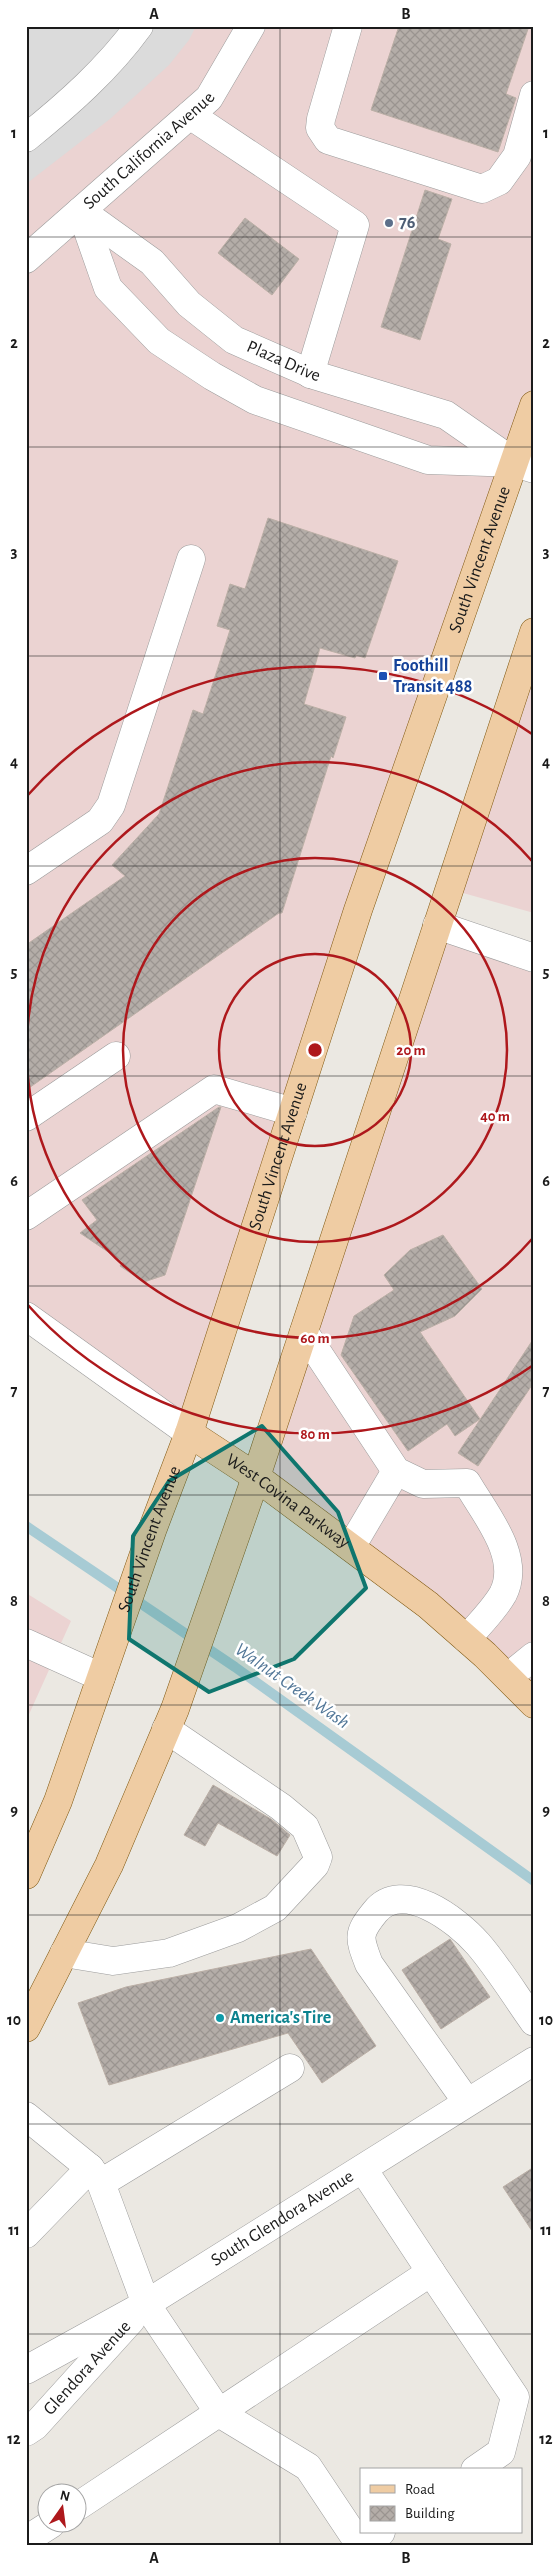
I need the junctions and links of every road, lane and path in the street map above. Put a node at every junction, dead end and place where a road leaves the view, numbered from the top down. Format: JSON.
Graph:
{"nodes":[{"id":1,"x":139,"y":26,"type":"edge"},
{"id":2,"x":252,"y":26,"type":"edge"},
{"id":3,"x":348,"y":26,"type":"edge"},
{"id":4,"x":534,"y":94,"type":"edge"},
{"id":5,"x":190,"y":115,"type":"junction"},
{"id":6,"x":26,"y":138,"type":"edge"},
{"id":7,"x":81,"y":211,"type":"junction"},
{"id":8,"x":26,"y":259,"type":"edge"},
{"id":9,"x":310,"y":374,"type":"junction"},
{"id":10,"x":534,"y":405,"type":"edge"},
{"id":11,"x":525,"y":466,"type":"edge"},
{"id":12,"x":191,"y":559,"type":"dead end"},
{"id":13,"x":534,"y":632,"type":"edge"},
{"id":14,"x":26,"y":871,"type":"edge"},
{"id":15,"x":437,"y":926,"type":"junction"},
{"id":16,"x":534,"y":958,"type":"edge"},
{"id":17,"x":116,"y":1056,"type":"dead end"},
{"id":18,"x":293,"y":1112,"type":"junction"},
{"id":19,"x":26,"y":1117,"type":"edge"},
{"id":20,"x":26,"y":1216,"type":"edge"},
{"id":21,"x":26,"y":1316,"type":"edge"},
{"id":22,"x":304,"y":1332,"type":"junction"},
{"id":23,"x":189,"y":1433,"type":"junction"},
{"id":24,"x":396,"y":1472,"type":"junction"},
{"id":25,"x":256,"y":1477,"type":"junction"},
{"id":26,"x":351,"y":1547,"type":"junction"},
{"id":27,"x":467,"y":1639,"type":"junction"},
{"id":28,"x":26,"y":1643,"type":"edge"},
{"id":29,"x":534,"y":1656,"type":"edge"},
{"id":30,"x":101,"y":1677,"type":"junction"},
{"id":31,"x":508,"y":1677,"type":"junction"},
{"id":32,"x":534,"y":1704,"type":"edge"},
{"id":33,"x":166,"y":1729,"type":"junction"},
{"id":34,"x":26,"y":1875,"type":"edge"},
{"id":35,"x":64,"y":1953,"type":"junction"},
{"id":36,"x":534,"y":2022,"type":"edge"},
{"id":37,"x":26,"y":2028,"type":"edge"},
{"id":38,"x":534,"y":2061,"type":"edge"},
{"id":39,"x":290,"y":2068,"type":"dead end"},
{"id":40,"x":467,"y":2102,"type":"junction"},
{"id":41,"x":26,"y":2116,"type":"edge"},
{"id":42,"x":363,"y":2169,"type":"junction"},
{"id":43,"x":95,"y":2176,"type":"junction"},
{"id":44,"x":26,"y":2234,"type":"edge"},
{"id":45,"x":432,"y":2272,"type":"junction"},
{"id":46,"x":146,"y":2304,"type":"junction"},
{"id":47,"x":26,"y":2370,"type":"edge"},
{"id":48,"x":219,"y":2413,"type":"junction"},
{"id":49,"x":26,"y":2432,"type":"edge"},
{"id":50,"x":478,"y":2468,"type":"edge"},
{"id":51,"x":88,"y":2499,"type":"edge"},
{"id":52,"x":38,"y":2532,"type":"edge"},
{"id":53,"x":378,"y":2534,"type":"edge"},
{"id":54,"x":26,"y":2540,"type":"edge"},
{"id":55,"x":361,"y":2545,"type":"edge"}],
"edges":[{"from":1,"to":6,"type":"street"},
{"from":2,"to":5,"type":"street","name":"South California Avenue"},
{"from":3,"to":4,"type":"street"},
{"from":5,"to":7,"type":"street","name":"South California Avenue"},
{"from":5,"to":9,"type":"street"},
{"from":7,"to":8,"type":"street","name":"South California Avenue"},
{"from":7,"to":9,"type":"street","name":"Plaza Drive"},
{"from":7,"to":11,"type":"street"},
{"from":9,"to":11,"type":"street","name":"Plaza Drive"},
{"from":10,"to":11,"type":"main road","name":"South Vincent Avenue"},
{"from":11,"to":18,"type":"main road","name":"South Vincent Avenue"},
{"from":12,"to":14,"type":"street"},
{"from":13,"to":15,"type":"main road"},
{"from":15,"to":16,"type":"street"},
{"from":15,"to":22,"type":"main road"},
{"from":17,"to":19,"type":"street"},
{"from":18,"to":20,"type":"street"},
{"from":18,"to":23,"type":"main road","name":"South Vincent Avenue"},
{"from":21,"to":23,"type":"street","name":"West Covina Parkway"},
{"from":22,"to":24,"type":"street"},
{"from":22,"to":25,"type":"main road"},
{"from":23,"to":25,"type":"main road","name":"West Covina Parkway"},
{"from":23,"to":30,"type":"main road","name":"South Vincent Avenue"},
{"from":24,"to":26,"type":"street"},
{"from":24,"to":27,"type":"street"},
{"from":25,"to":26,"type":"main road","name":"West Covina Parkway"},
{"from":25,"to":33,"type":"main road"},
{"from":26,"to":27,"type":"main road","name":"West Covina Parkway"},
{"from":27,"to":31,"type":"main road","name":"West Covina Parkway"},
{"from":28,"to":30,"type":"street"},
{"from":29,"to":31,"type":"street"},
{"from":30,"to":34,"type":"main road","name":"South Vincent Avenue"},
{"from":31,"to":32,"type":"main road","name":"West Covina Parkway"},
{"from":33,"to":35,"type":"main road"},
{"from":33,"to":35,"type":"street"},
{"from":35,"to":37,"type":"main road"},
{"from":36,"to":40,"type":"street"},
{"from":38,"to":40,"type":"street","name":"South Glendora Avenue"},
{"from":39,"to":43,"type":"street"},
{"from":40,"to":42,"type":"street","name":"South Glendora Avenue"},
{"from":41,"to":43,"type":"street"},
{"from":42,"to":45,"type":"street"},
{"from":42,"to":46,"type":"street","name":"South Glendora Avenue"},
{"from":43,"to":44,"type":"street"},
{"from":43,"to":46,"type":"street"},
{"from":45,"to":48,"type":"street"},
{"from":45,"to":50,"type":"street"},
{"from":46,"to":47,"type":"street","name":"South Glendora Avenue"},
{"from":46,"to":48,"type":"street"},
{"from":46,"to":49,"type":"street","name":"Glendora Avenue"},
{"from":48,"to":51,"type":"street"},
{"from":48,"to":55,"type":"street"},
{"from":52,"to":54,"type":"street"},
{"from":53,"to":55,"type":"street"}]}
